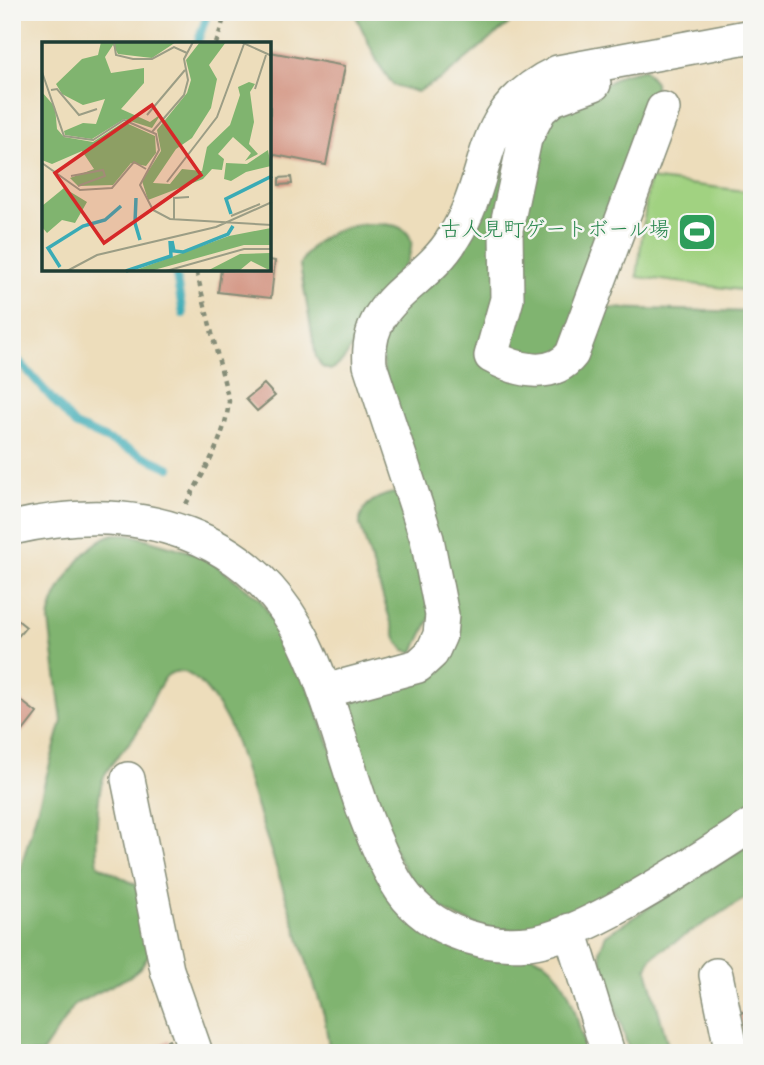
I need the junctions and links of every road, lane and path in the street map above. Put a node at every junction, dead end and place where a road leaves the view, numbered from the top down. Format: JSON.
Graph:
{"nodes":[{"id":1,"x":226,"y":12,"type":"edge"},
{"id":2,"x":752,"y":36,"type":"edge"},
{"id":3,"x":217,"y":42,"type":"edge"},
{"id":4,"x":604,"y":63,"type":"junction"},
{"id":5,"x":663,"y":108,"type":"dead end"},
{"id":6,"x":196,"y":271,"type":"edge"},
{"id":7,"x":173,"y":527,"type":"junction"},
{"id":8,"x":12,"y":528,"type":"edge"},
{"id":9,"x":325,"y":691,"type":"junction"},
{"id":10,"x":128,"y":779,"type":"dead end"},
{"id":11,"x":752,"y":825,"type":"edge"},
{"id":12,"x":570,"y":930,"type":"junction"},
{"id":13,"x":716,"y":975,"type":"dead end"},
{"id":14,"x":195,"y":1053,"type":"edge"},
{"id":15,"x":608,"y":1053,"type":"edge"},
{"id":16,"x":732,"y":1053,"type":"edge"}],
"edges":[{"from":1,"to":3,"type":"path"},
{"from":2,"to":4,"type":"street"},
{"from":4,"to":5,"type":"street"},
{"from":4,"to":9,"type":"street"},
{"from":6,"to":7,"type":"path"},
{"from":7,"to":8,"type":"street"},
{"from":7,"to":9,"type":"street"},
{"from":9,"to":12,"type":"street"},
{"from":10,"to":14,"type":"street"},
{"from":11,"to":12,"type":"street"},
{"from":12,"to":15,"type":"street"},
{"from":13,"to":16,"type":"street"}]}
